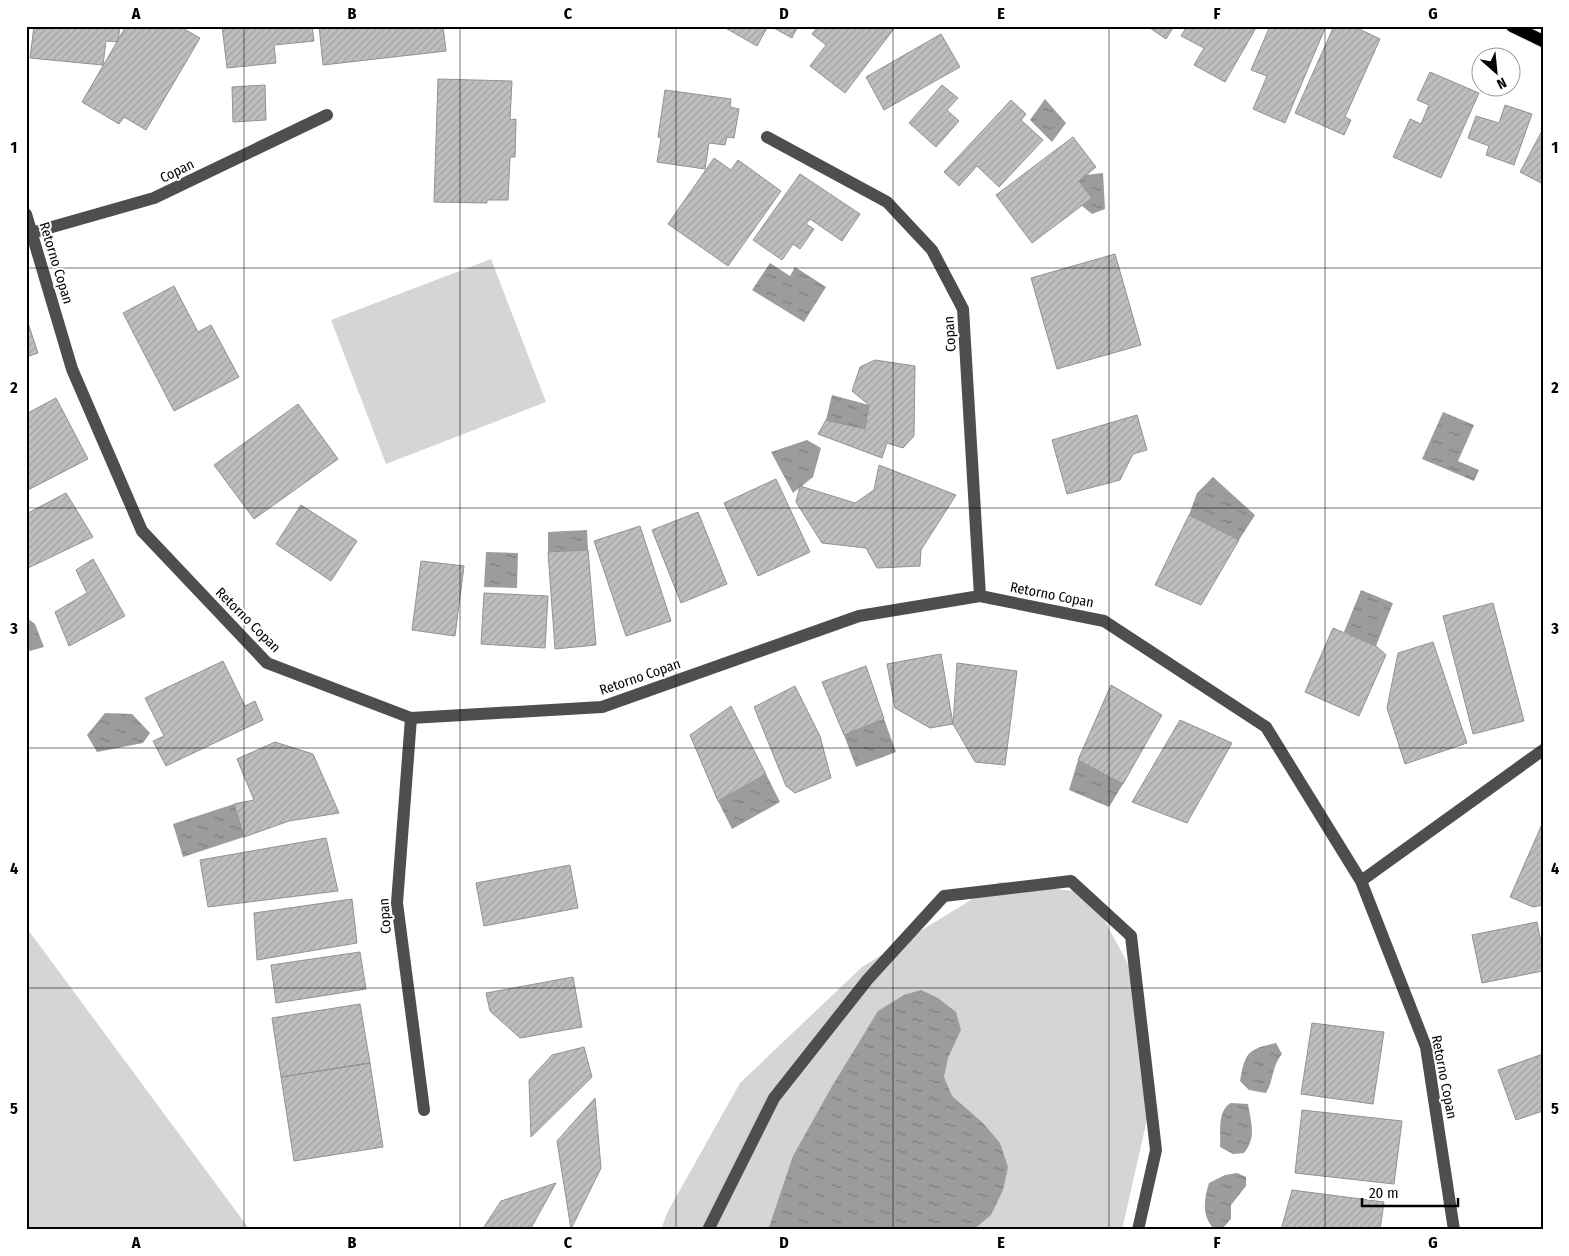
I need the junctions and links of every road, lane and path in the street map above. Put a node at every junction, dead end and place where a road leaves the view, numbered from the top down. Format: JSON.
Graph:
{"nodes":[{"id":1,"x":1512,"y":26,"type":"edge"},
{"id":2,"x":1543,"y":40,"type":"edge"},
{"id":3,"x":327,"y":115,"type":"dead end"},
{"id":4,"x":767,"y":137,"type":"dead end"},
{"id":5,"x":26,"y":214,"type":"edge"},
{"id":6,"x":31,"y":233,"type":"junction"},
{"id":7,"x":980,"y":596,"type":"junction"},
{"id":8,"x":410,"y":718,"type":"junction"},
{"id":9,"x":1543,"y":750,"type":"edge"},
{"id":10,"x":1362,"y":881,"type":"junction"},
{"id":11,"x":424,"y":1110,"type":"dead end"},
{"id":12,"x":708,"y":1230,"type":"edge"},
{"id":13,"x":1138,"y":1230,"type":"edge"},
{"id":14,"x":1454,"y":1230,"type":"edge"}],
"edges":[{"from":1,"to":2,"type":"main road"},
{"from":3,"to":6,"type":"street","name":"Copan"},
{"from":4,"to":7,"type":"street","name":"Copan"},
{"from":5,"to":6,"type":"street","name":"Retorno Copan"},
{"from":6,"to":8,"type":"street","name":"Retorno Copan"},
{"from":7,"to":8,"type":"street","name":"Retorno Copan"},
{"from":7,"to":10,"type":"street","name":"Retorno Copan"},
{"from":8,"to":11,"type":"street","name":"Copan"},
{"from":9,"to":10,"type":"street"},
{"from":10,"to":14,"type":"street","name":"Retorno Copan"},
{"from":12,"to":13,"type":"street"}]}
